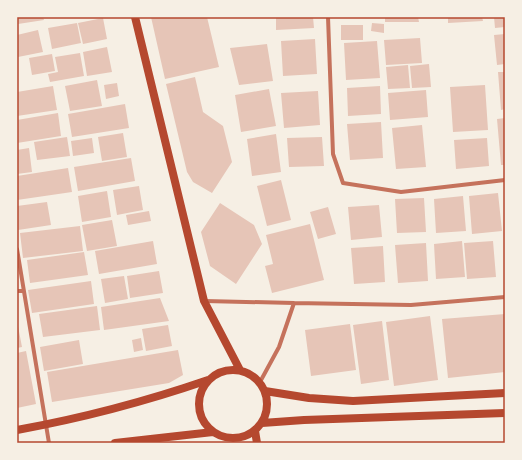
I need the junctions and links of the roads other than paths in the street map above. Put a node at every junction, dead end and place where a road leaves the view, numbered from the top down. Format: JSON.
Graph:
{"nodes":[{"id":1,"x":135,"y":17,"type":"edge"},
{"id":2,"x":328,"y":17,"type":"edge"},
{"id":3,"x":505,"y":180,"type":"edge"},
{"id":4,"x":17,"y":249,"type":"edge"},
{"id":5,"x":17,"y":291,"type":"edge"},
{"id":6,"x":24,"y":291,"type":"junction"},
{"id":7,"x":505,"y":297,"type":"edge"},
{"id":8,"x":204,"y":301,"type":"junction"},
{"id":9,"x":294,"y":303,"type":"junction"},
{"id":10,"x":240,"y":370,"type":"junction"},
{"id":11,"x":208,"y":380,"type":"junction"},
{"id":12,"x":260,"y":382,"type":"junction"},
{"id":13,"x":265,"y":391,"type":"junction"},
{"id":14,"x":505,"y":393,"type":"edge"},
{"id":15,"x":505,"y":413,"type":"edge"},
{"id":16,"x":262,"y":423,"type":"junction"},
{"id":17,"x":46,"y":425,"type":"junction"},
{"id":18,"x":17,"y":430,"type":"edge"},
{"id":19,"x":255,"y":431,"type":"junction"},
{"id":20,"x":213,"y":432,"type":"junction"},
{"id":21,"x":49,"y":443,"type":"edge"},
{"id":22,"x":114,"y":443,"type":"edge"},
{"id":23,"x":257,"y":443,"type":"edge"}],
"edges":[{"from":1,"to":8,"type":"main road"},
{"from":2,"to":3,"type":"street"},
{"from":4,"to":6,"type":"street"},
{"from":5,"to":6,"type":"street"},
{"from":6,"to":17,"type":"street"},
{"from":7,"to":9,"type":"street"},
{"from":8,"to":9,"type":"street"},
{"from":8,"to":10,"type":"main road"},
{"from":9,"to":12,"type":"street"},
{"from":10,"to":11,"type":"main road"},
{"from":10,"to":12,"type":"main road"},
{"from":11,"to":17,"type":"main road"},
{"from":11,"to":20,"type":"main road"},
{"from":12,"to":13,"type":"main road"},
{"from":13,"to":14,"type":"main road"},
{"from":13,"to":16,"type":"main road"},
{"from":15,"to":16,"type":"main road"},
{"from":16,"to":19,"type":"main road"},
{"from":17,"to":18,"type":"main road"},
{"from":17,"to":21,"type":"street"},
{"from":19,"to":20,"type":"main road"},
{"from":19,"to":23,"type":"main road"},
{"from":20,"to":22,"type":"main road"}]}
